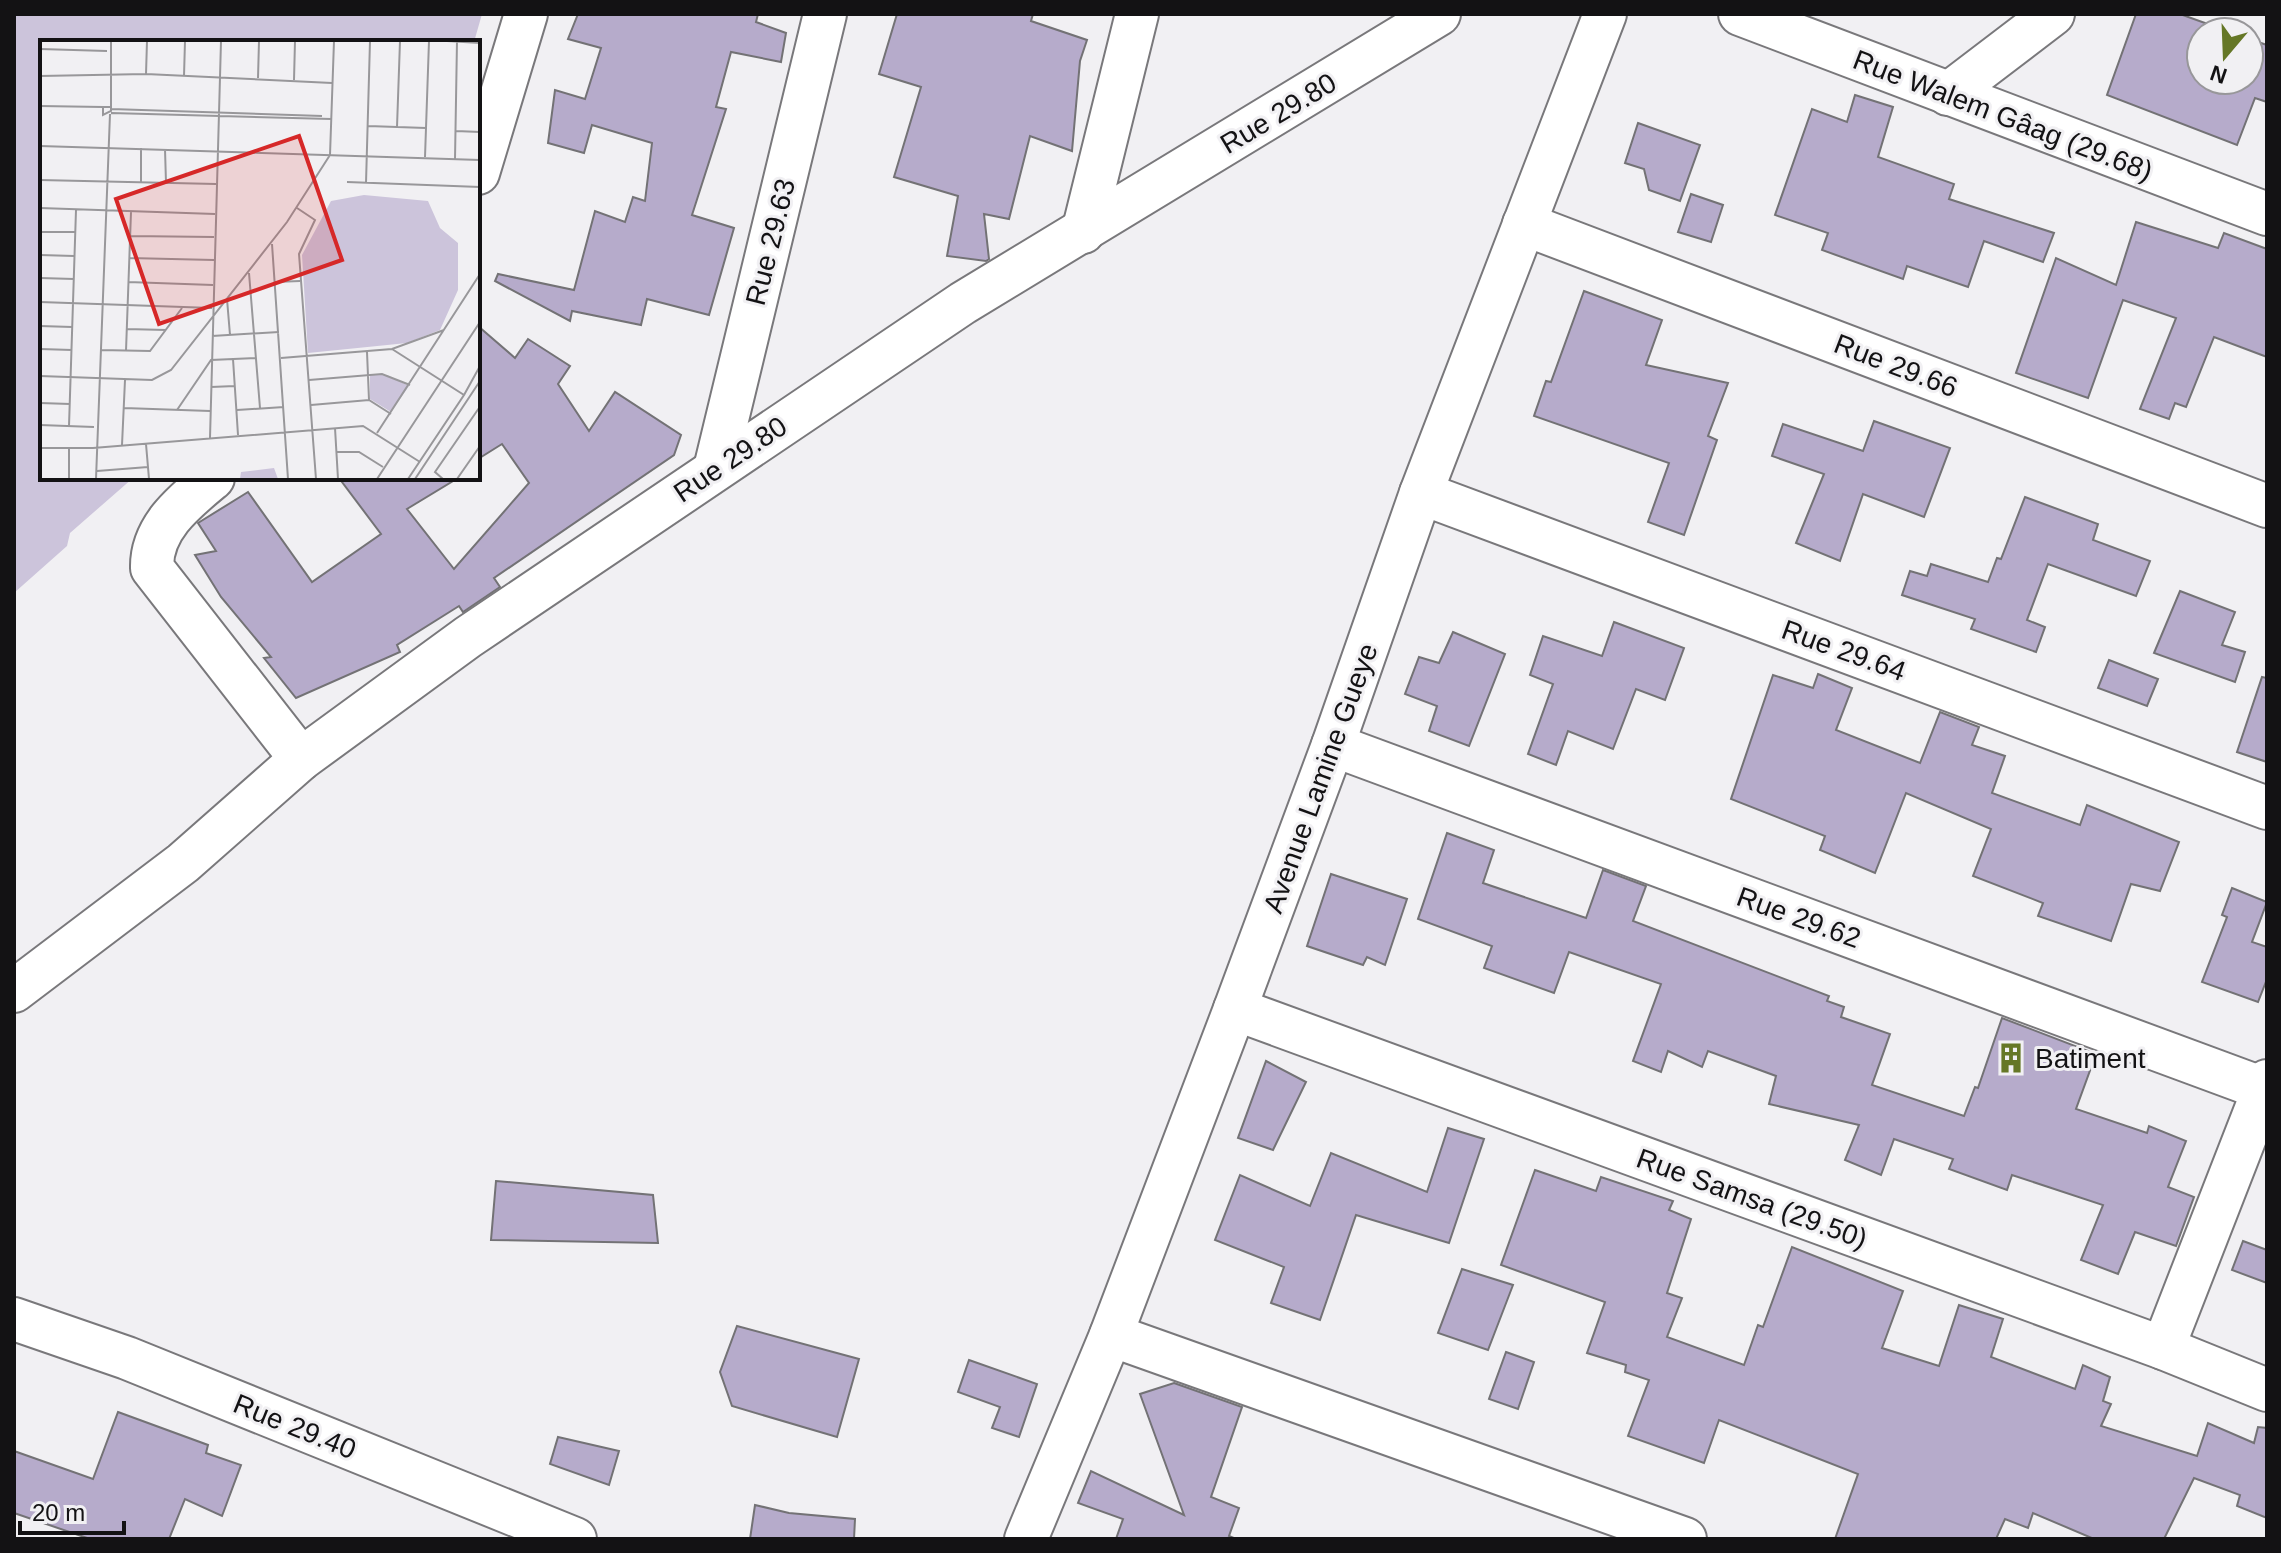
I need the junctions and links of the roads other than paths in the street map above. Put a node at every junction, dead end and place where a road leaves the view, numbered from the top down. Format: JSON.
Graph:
{"nodes":[{"id":1,"x":526,"y":14,"type":"edge"},
{"id":2,"x":1137,"y":14,"type":"edge"},
{"id":3,"x":1605,"y":14,"type":"edge"},
{"id":4,"x":1740,"y":14,"type":"edge"},
{"id":5,"x":2053,"y":14,"type":"edge"},
{"id":6,"x":822,"y":15,"type":"edge"},
{"id":7,"x":1434,"y":16,"type":"edge"},
{"id":8,"x":1948,"y":94,"type":"junction"},
{"id":9,"x":480,"y":166,"type":"edge"},
{"id":10,"x":2267,"y":214,"type":"edge"},
{"id":11,"x":1524,"y":224,"type":"junction"},
{"id":12,"x":1083,"y":232,"type":"junction"},
{"id":13,"x":715,"y":469,"type":"junction"},
{"id":14,"x":211,"y":480,"type":"edge"},
{"id":15,"x":1421,"y":493,"type":"junction"},
{"id":16,"x":2267,"y":506,"type":"edge"},
{"id":17,"x":1333,"y":745,"type":"junction"},
{"id":18,"x":301,"y":759,"type":"junction"},
{"id":19,"x":2267,"y":808,"type":"edge"},
{"id":20,"x":14,"y":991,"type":"edge"},
{"id":21,"x":1235,"y":1009,"type":"junction"},
{"id":22,"x":2265,"y":1085,"type":"edge"},
{"id":23,"x":14,"y":1319,"type":"edge"},
{"id":24,"x":1111,"y":1335,"type":"junction"},
{"id":25,"x":2163,"y":1348,"type":"junction"},
{"id":26,"x":2267,"y":1390,"type":"edge"},
{"id":27,"x":1673,"y":1537,"type":"edge"},
{"id":28,"x":575,"y":1539,"type":"edge"},
{"id":29,"x":1026,"y":1539,"type":"edge"}],
"edges":[{"from":1,"to":9,"type":"street"},
{"from":2,"to":12,"type":"street"},
{"from":3,"to":11,"type":"street","name":"Avenue Lamine Gueye"},
{"from":4,"to":8,"type":"street","name":"Rue Walem Gâag (29.68)"},
{"from":5,"to":8,"type":"street"},
{"from":6,"to":13,"type":"street","name":"Rue 29.63"},
{"from":7,"to":12,"type":"street","name":"Rue 29.80"},
{"from":8,"to":10,"type":"street","name":"Rue Walem Gâag (29.68)"},
{"from":11,"to":15,"type":"street","name":"Avenue Lamine Gueye"},
{"from":11,"to":16,"type":"street","name":"Rue 29.66"},
{"from":12,"to":13,"type":"street","name":"Rue 29.80"},
{"from":13,"to":18,"type":"street","name":"Rue 29.80"},
{"from":14,"to":18,"type":"street"},
{"from":15,"to":17,"type":"street","name":"Avenue Lamine Gueye"},
{"from":15,"to":19,"type":"street","name":"Rue 29.64"},
{"from":17,"to":21,"type":"street","name":"Avenue Lamine Gueye"},
{"from":17,"to":22,"type":"street","name":"Rue 29.62"},
{"from":18,"to":20,"type":"street","name":"Rue 29.80"},
{"from":21,"to":24,"type":"street","name":"Avenue Lamine Gueye"},
{"from":21,"to":25,"type":"street","name":"Rue Samsa (29.50)"},
{"from":22,"to":25,"type":"street"},
{"from":23,"to":28,"type":"street","name":"Rue 29.40"},
{"from":24,"to":27,"type":"street"},
{"from":24,"to":29,"type":"street","name":"Avenue Lamine Gueye"},
{"from":25,"to":26,"type":"street","name":"Rue Samsa (29.50)"}]}
